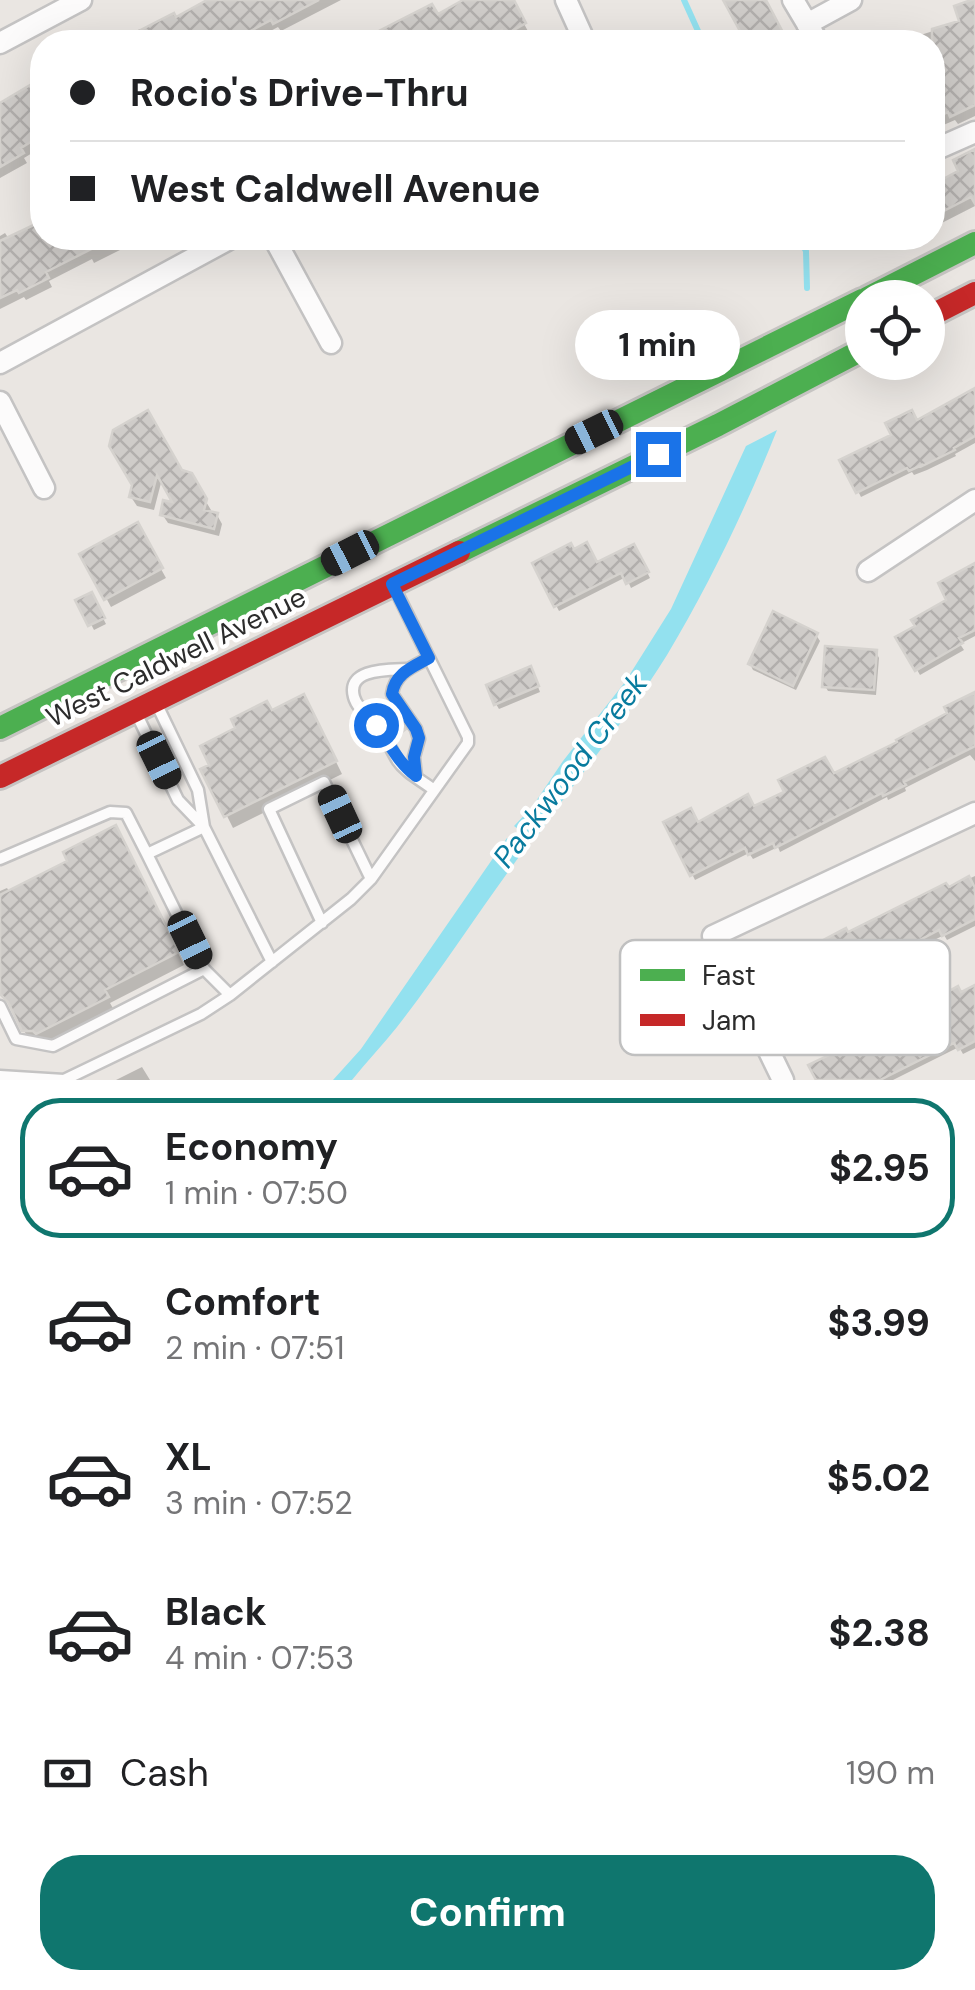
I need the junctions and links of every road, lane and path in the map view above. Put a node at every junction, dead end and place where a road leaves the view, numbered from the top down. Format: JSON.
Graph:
{"nodes":[{"id":1,"x":81,"y":0,"type":"edge"},
{"id":2,"x":566,"y":0,"type":"edge"},
{"id":3,"x":793,"y":0,"type":"edge"},
{"id":4,"x":851,"y":0,"type":"edge"},
{"id":5,"x":807,"y":24,"type":"junction"},
{"id":6,"x":580,"y":30,"type":"edge"},
{"id":7,"x":811,"y":30,"type":"edge"},
{"id":8,"x":0,"y":44,"type":"edge"},
{"id":9,"x":975,"y":132,"type":"edge"},
{"id":10,"x":945,"y":145,"type":"edge"},
{"id":11,"x":975,"y":243,"type":"edge"},
{"id":12,"x":208,"y":250,"type":"edge"},
{"id":13,"x":281,"y":250,"type":"edge"},
{"id":14,"x":902,"y":280,"type":"edge"},
{"id":15,"x":975,"y":293,"type":"edge"},
{"id":16,"x":945,"y":308,"type":"edge"},
{"id":17,"x":845,"y":309,"type":"edge"},
{"id":18,"x":331,"y":343,"type":"dead end"},
{"id":19,"x":845,"y":359,"type":"edge"},
{"id":20,"x":0,"y":363,"type":"edge"},
{"id":21,"x":0,"y":402,"type":"edge"},
{"id":22,"x":44,"y":488,"type":"dead end"},
{"id":23,"x":975,"y":500,"type":"edge"},
{"id":24,"x":350,"y":553,"type":"junction"},
{"id":25,"x":868,"y":571,"type":"dead end"},
{"id":26,"x":392,"y":584,"type":"junction"},
{"id":27,"x":429,"y":658,"type":"junction"},
{"id":28,"x":407,"y":670,"type":"junction"},
{"id":29,"x":145,"y":706,"type":"junction"},
{"id":30,"x":0,"y":728,"type":"edge"},
{"id":31,"x":416,"y":776,"type":"junction"},
{"id":32,"x":0,"y":777,"type":"edge"},
{"id":33,"x":434,"y":790,"type":"junction"},
{"id":34,"x":975,"y":812,"type":"edge"},
{"id":35,"x":204,"y":826,"type":"junction"},
{"id":36,"x":147,"y":854,"type":"junction"},
{"id":37,"x":0,"y":859,"type":"edge"},
{"id":38,"x":371,"y":879,"type":"junction"},
{"id":39,"x":322,"y":923,"type":"junction"},
{"id":40,"x":715,"y":940,"type":"edge"},
{"id":41,"x":272,"y":962,"type":"junction"},
{"id":42,"x":204,"y":969,"type":"junction"},
{"id":43,"x":230,"y":995,"type":"junction"},
{"id":44,"x":0,"y":1006,"type":"edge"},
{"id":45,"x":770,"y":1055,"type":"edge"},
{"id":46,"x":0,"y":1076,"type":"edge"},
{"id":47,"x":782,"y":1080,"type":"edge"}],
"edges":[{"from":1,"to":8,"type":"street"},
{"from":2,"to":6,"type":"street"},
{"from":3,"to":5,"type":"street"},
{"from":4,"to":5,"type":"street"},
{"from":5,"to":7,"type":"street"},
{"from":9,"to":10,"type":"street"},
{"from":11,"to":14,"type":"main road","name":"West Caldwell Avenue"},
{"from":12,"to":20,"type":"street"},
{"from":13,"to":18,"type":"street"},
{"from":15,"to":16,"type":"main road"},
{"from":17,"to":24,"type":"main road","name":"West Caldwell Avenue"},
{"from":19,"to":26,"type":"main road","name":"West Caldwell Avenue"},
{"from":21,"to":22,"type":"street"},
{"from":23,"to":25,"type":"street"},
{"from":24,"to":29,"type":"main road"},
{"from":24,"to":30,"type":"main road","name":"West Caldwell Avenue"},
{"from":26,"to":27,"type":"lane"},
{"from":26,"to":29,"type":"main road","name":"West Caldwell Avenue"},
{"from":27,"to":28,"type":"lane"},
{"from":27,"to":33,"type":"lane"},
{"from":28,"to":31,"type":"lane"},
{"from":28,"to":31,"type":"lane"},
{"from":29,"to":32,"type":"main road","name":"West Caldwell Avenue"},
{"from":29,"to":35,"type":"lane"},
{"from":29,"to":35,"type":"lane"},
{"from":31,"to":33,"type":"lane"},
{"from":33,"to":38,"type":"lane"},
{"from":34,"to":40,"type":"street"},
{"from":35,"to":36,"type":"lane"},
{"from":35,"to":41,"type":"lane"},
{"from":36,"to":37,"type":"lane"},
{"from":36,"to":42,"type":"lane"},
{"from":38,"to":39,"type":"lane"},
{"from":38,"to":39,"type":"lane"},
{"from":39,"to":41,"type":"lane"},
{"from":41,"to":43,"type":"lane"},
{"from":42,"to":43,"type":"lane"},
{"from":42,"to":44,"type":"lane"},
{"from":43,"to":46,"type":"lane"},
{"from":45,"to":47,"type":"street"}]}
